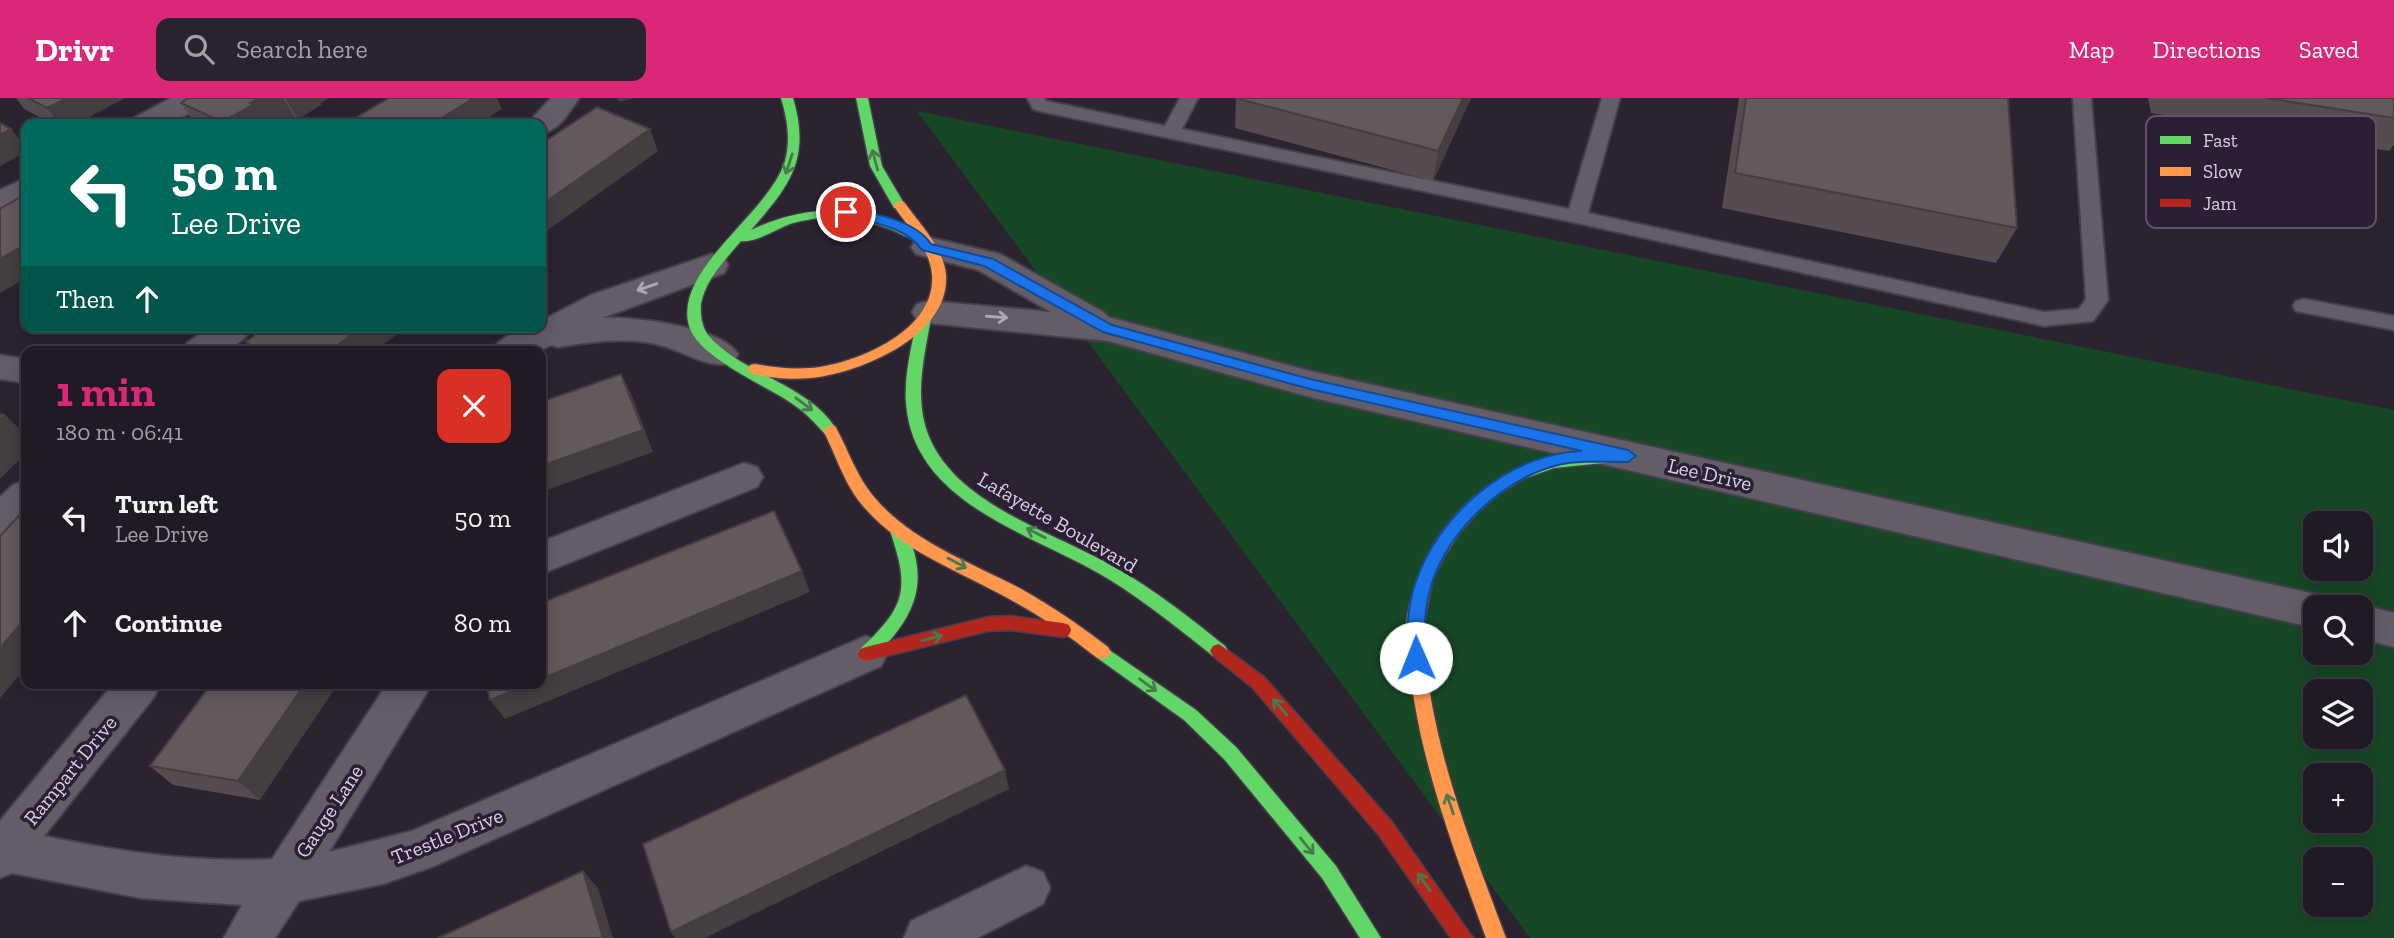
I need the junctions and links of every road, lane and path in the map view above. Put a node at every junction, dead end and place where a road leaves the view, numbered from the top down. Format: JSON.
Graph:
{"nodes":[{"id":1,"x":192,"y":98,"type":"edge"},
{"id":2,"x":565,"y":98,"type":"edge"},
{"id":3,"x":787,"y":98,"type":"edge"},
{"id":4,"x":862,"y":98,"type":"edge"},
{"id":5,"x":1036,"y":98,"type":"edge"},
{"id":6,"x":1189,"y":98,"type":"edge"},
{"id":7,"x":1611,"y":98,"type":"edge"},
{"id":8,"x":2082,"y":98,"type":"edge"},
{"id":9,"x":153,"y":119,"type":"edge"},
{"id":10,"x":546,"y":120,"type":"edge"},
{"id":11,"x":1171,"y":132,"type":"junction"},
{"id":12,"x":21,"y":191,"type":"edge"},
{"id":13,"x":0,"y":203,"type":"edge"},
{"id":14,"x":1577,"y":217,"type":"junction"},
{"id":15,"x":924,"y":243,"type":"junction"},
{"id":16,"x":723,"y":255,"type":"junction"},
{"id":17,"x":2304,"y":306,"type":"dead end"},
{"id":18,"x":927,"y":315,"type":"junction"},
{"id":19,"x":2394,"y":323,"type":"edge"},
{"id":20,"x":1108,"y":328,"type":"junction"},
{"id":21,"x":227,"y":333,"type":"edge"},
{"id":22,"x":539,"y":337,"type":"junction"},
{"id":23,"x":208,"y":346,"type":"edge"},
{"id":24,"x":520,"y":346,"type":"edge"},
{"id":25,"x":734,"y":361,"type":"junction"},
{"id":26,"x":0,"y":367,"type":"edge"},
{"id":27,"x":21,"y":370,"type":"edge"},
{"id":28,"x":1628,"y":456,"type":"junction"},
{"id":29,"x":744,"y":477,"type":"dead end"},
{"id":30,"x":21,"y":500,"type":"edge"},
{"id":31,"x":0,"y":520,"type":"edge"},
{"id":32,"x":897,"y":527,"type":"junction"},
{"id":33,"x":546,"y":556,"type":"edge"},
{"id":34,"x":2303,"y":608,"type":"edge"},
{"id":35,"x":2373,"y":625,"type":"edge"},
{"id":36,"x":2394,"y":630,"type":"edge"},
{"id":37,"x":1072,"y":631,"type":"junction"},
{"id":38,"x":866,"y":654,"type":"junction"},
{"id":39,"x":135,"y":689,"type":"edge"},
{"id":40,"x":408,"y":689,"type":"edge"},
{"id":41,"x":2,"y":852,"type":"edge"},
{"id":42,"x":284,"y":881,"type":"junction"},
{"id":43,"x":1026,"y":888,"type":"dead end"},
{"id":44,"x":248,"y":938,"type":"edge"},
{"id":45,"x":928,"y":938,"type":"edge"},
{"id":46,"x":1371,"y":938,"type":"edge"},
{"id":47,"x":1464,"y":938,"type":"edge"},
{"id":48,"x":1496,"y":938,"type":"edge"}],
"edges":[{"from":1,"to":9,"type":"street"},
{"from":2,"to":10,"type":"street"},
{"from":3,"to":16,"type":"main road","one_way":true},
{"from":15,"to":4,"type":"main road","name":"Lafayette Boulevard","one_way":true},
{"from":5,"to":11,"type":"lane"},
{"from":6,"to":11,"type":"lane"},
{"from":7,"to":14,"type":"lane"},
{"from":8,"to":14,"type":"lane"},
{"from":11,"to":14,"type":"lane"},
{"from":12,"to":13,"type":"street"},
{"from":15,"to":16,"type":"main road"},
{"from":15,"to":18,"type":"main road","name":"Lafayette Boulevard"},
{"from":15,"to":20,"type":"street"},
{"from":16,"to":22,"type":"street","one_way":true},
{"from":16,"to":25,"type":"main road"},
{"from":17,"to":19,"type":"lane"},
{"from":18,"to":20,"type":"street","one_way":true},
{"from":18,"to":25,"type":"main road","name":"Lafayette Boulevard"},
{"from":47,"to":18,"type":"main road","name":"Lafayette Boulevard","one_way":true},
{"from":20,"to":28,"type":"street","name":"Lee Drive"},
{"from":21,"to":23,"type":"street"},
{"from":22,"to":24,"type":"street"},
{"from":22,"to":25,"type":"street"},
{"from":25,"to":32,"type":"main road","one_way":true},
{"from":26,"to":27,"type":"street"},
{"from":28,"to":34,"type":"street","name":"Lee Drive"},
{"from":48,"to":28,"type":"main road","one_way":true},
{"from":29,"to":33,"type":"street"},
{"from":30,"to":31,"type":"street"},
{"from":32,"to":37,"type":"main road","one_way":true},
{"from":32,"to":38,"type":"main road"},
{"from":35,"to":36,"type":"street"},
{"from":38,"to":37,"type":"main road","one_way":true},
{"from":37,"to":46,"type":"main road","one_way":true},
{"from":38,"to":42,"type":"street","name":"Trestle Drive"},
{"from":39,"to":41,"type":"street","name":"Rampart Drive"},
{"from":40,"to":42,"type":"street","name":"Gauge Lane"},
{"from":41,"to":42,"type":"street","name":"Trestle Drive"},
{"from":42,"to":44,"type":"street","name":"Gauge Lane"},
{"from":43,"to":45,"type":"street"}]}
